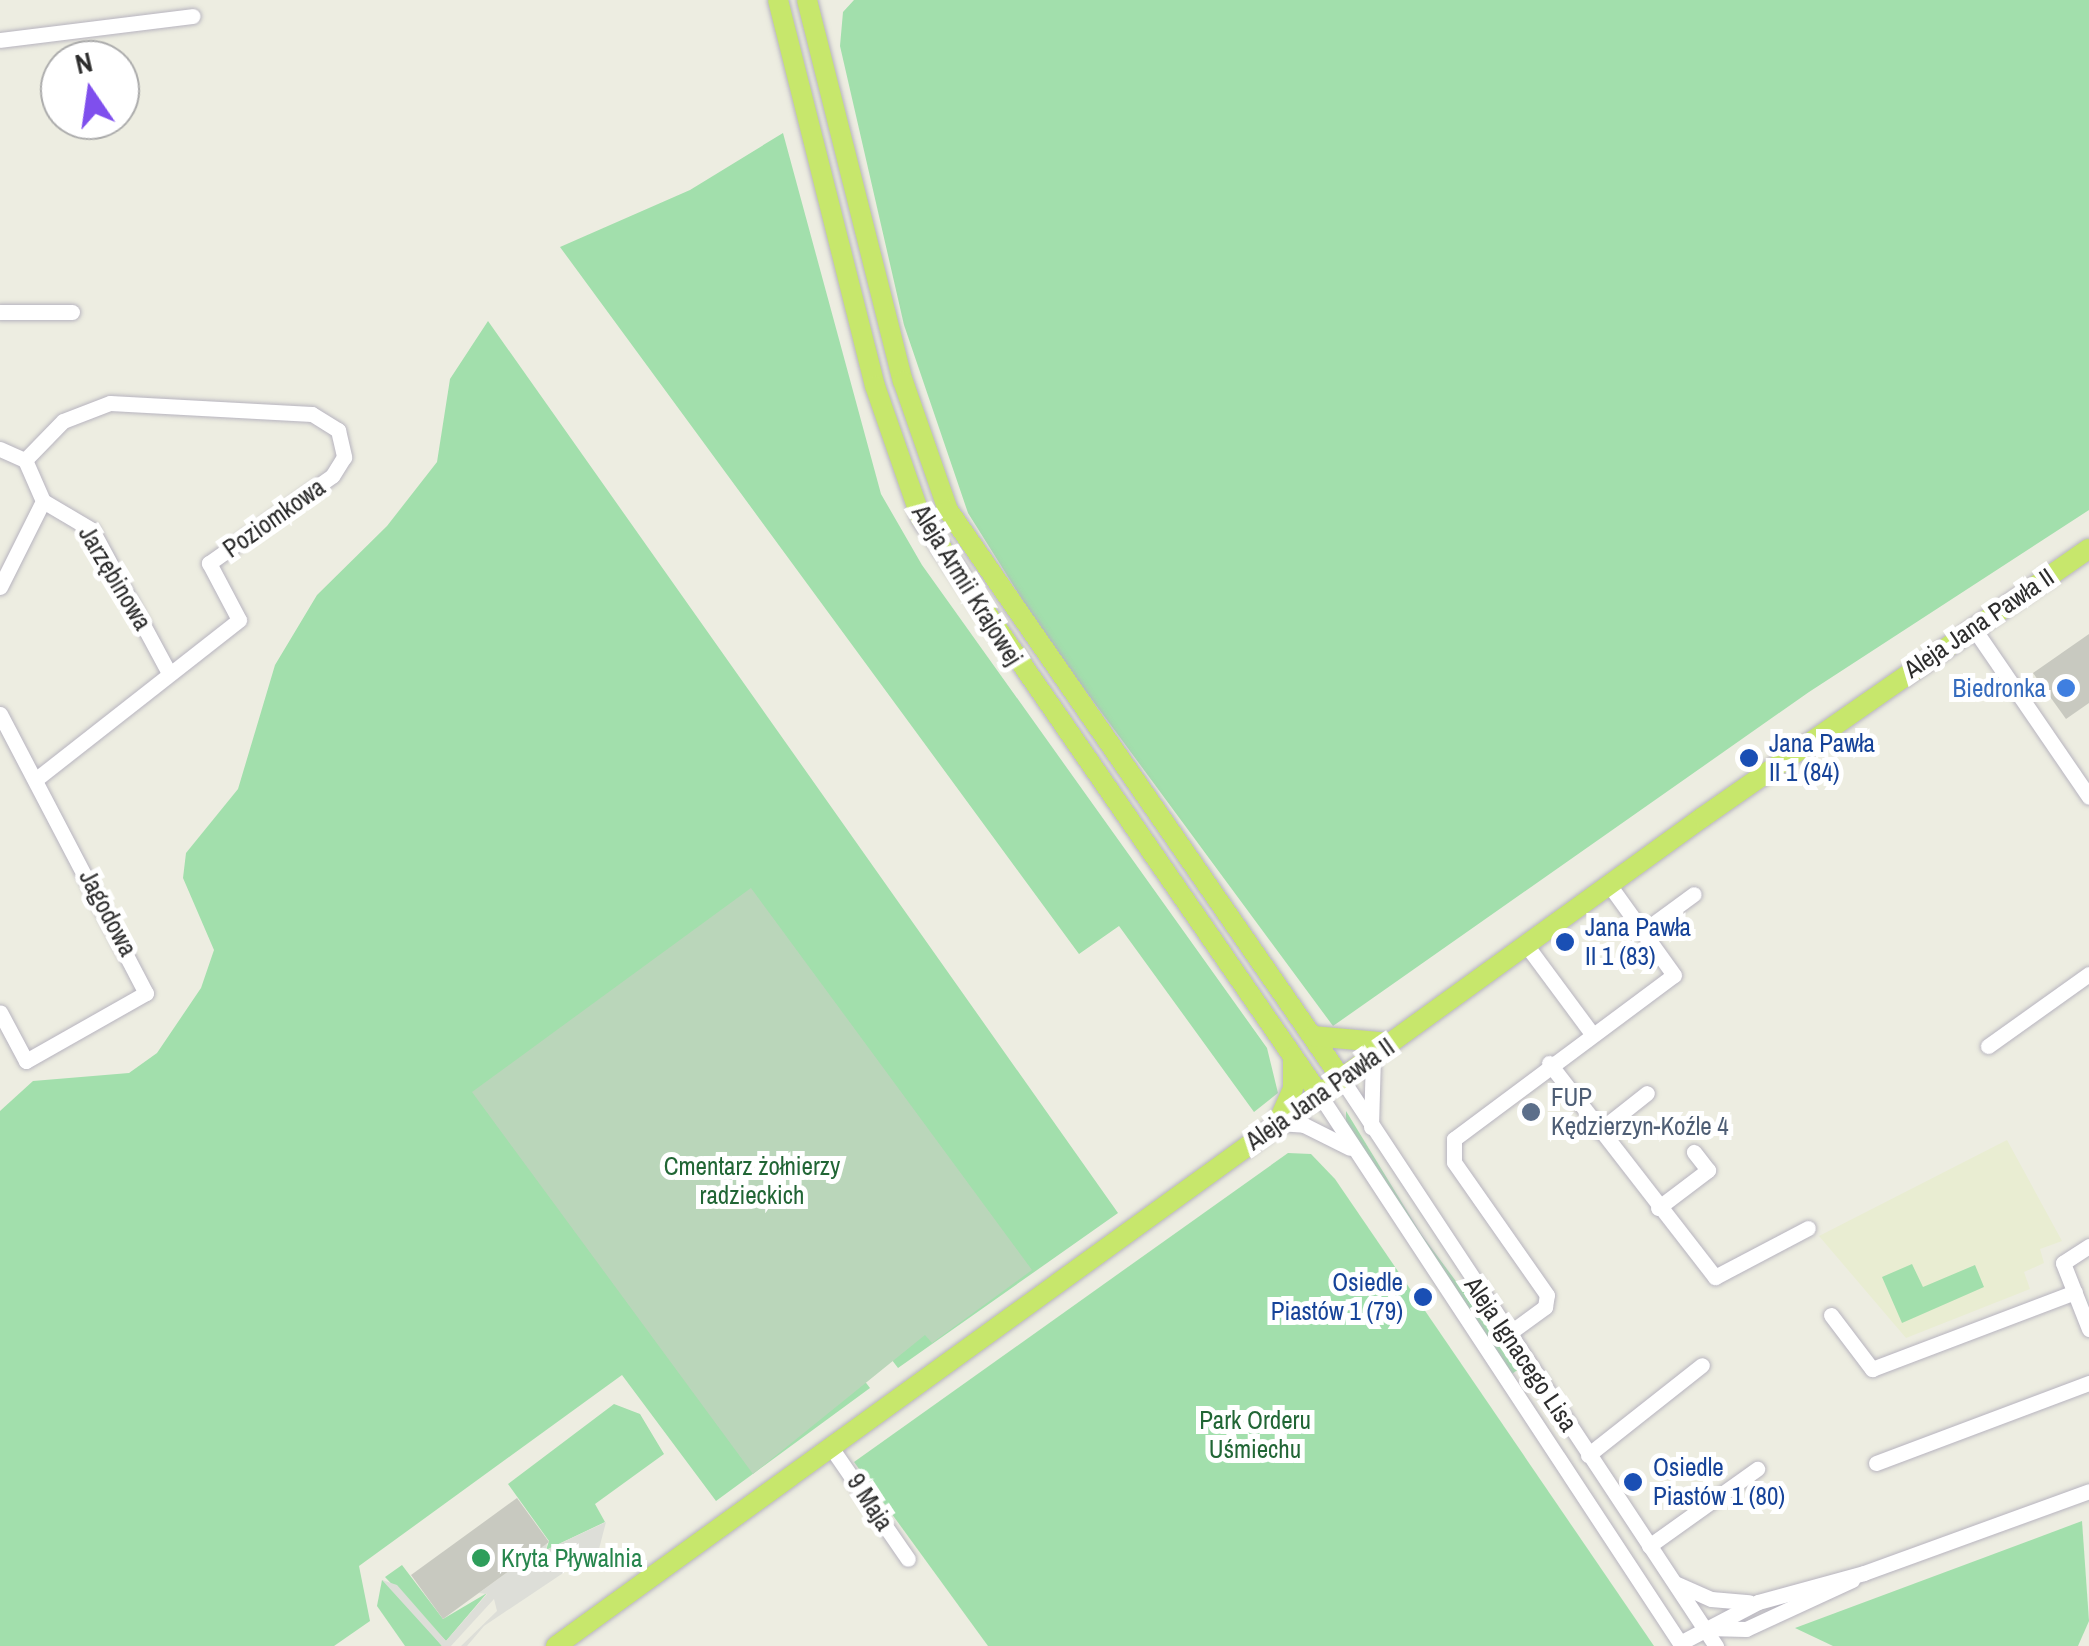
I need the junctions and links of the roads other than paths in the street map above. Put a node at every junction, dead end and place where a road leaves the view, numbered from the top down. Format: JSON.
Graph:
{"nodes":[{"id":1,"x":778,"y":0,"type":"edge"},
{"id":2,"x":806,"y":0,"type":"edge"},
{"id":3,"x":194,"y":16,"type":"dead end"},
{"id":4,"x":0,"y":40,"type":"edge"},
{"id":5,"x":0,"y":312,"type":"edge"},
{"id":6,"x":72,"y":312,"type":"dead end"},
{"id":7,"x":0,"y":449,"type":"edge"},
{"id":8,"x":25,"y":460,"type":"junction"},
{"id":9,"x":44,"y":501,"type":"junction"},
{"id":10,"x":2089,"y":549,"type":"edge"},
{"id":11,"x":0,"y":587,"type":"edge"},
{"id":12,"x":1972,"y":626,"type":"junction"},
{"id":13,"x":169,"y":673,"type":"junction"},
{"id":14,"x":0,"y":714,"type":"edge"},
{"id":15,"x":36,"y":780,"type":"junction"},
{"id":16,"x":2089,"y":797,"type":"edge"},
{"id":17,"x":1610,"y":886,"type":"junction"},
{"id":18,"x":1694,"y":894,"type":"dead end"},
{"id":19,"x":1642,"y":932,"type":"junction"},
{"id":20,"x":1528,"y":946,"type":"junction"},
{"id":21,"x":2089,"y":974,"type":"edge"},
{"id":22,"x":0,"y":1012,"type":"edge"},
{"id":23,"x":1592,"y":1034,"type":"junction"},
{"id":24,"x":1313,"y":1036,"type":"junction"},
{"id":25,"x":1988,"y":1046,"type":"dead end"},
{"id":26,"x":1382,"y":1049,"type":"junction"},
{"id":27,"x":1293,"y":1055,"type":"junction"},
{"id":28,"x":1549,"y":1063,"type":"junction"},
{"id":29,"x":1341,"y":1078,"type":"junction"},
{"id":30,"x":1647,"y":1093,"type":"dead end"},
{"id":31,"x":1318,"y":1094,"type":"junction"},
{"id":32,"x":1278,"y":1123,"type":"junction"},
{"id":33,"x":1599,"y":1130,"type":"junction"},
{"id":34,"x":1372,"y":1131,"type":"junction"},
{"id":35,"x":1354,"y":1150,"type":"junction"},
{"id":36,"x":1694,"y":1152,"type":"dead end"},
{"id":37,"x":1658,"y":1208,"type":"junction"},
{"id":38,"x":1808,"y":1228,"type":"dead end"},
{"id":39,"x":2081,"y":1249,"type":"edge"},
{"id":40,"x":2075,"y":1292,"type":"junction"},
{"id":41,"x":1831,"y":1315,"type":"dead end"},
{"id":42,"x":2089,"y":1328,"type":"edge"},
{"id":43,"x":1508,"y":1334,"type":"junction"},
{"id":44,"x":1702,"y":1365,"type":"dead end"},
{"id":45,"x":2089,"y":1383,"type":"edge"},
{"id":46,"x":830,"y":1446,"type":"junction"},
{"id":47,"x":1588,"y":1455,"type":"junction"},
{"id":48,"x":1876,"y":1462,"type":"dead end"},
{"id":49,"x":1757,"y":1468,"type":"dead end"},
{"id":50,"x":2087,"y":1498,"type":"edge"},
{"id":51,"x":1649,"y":1546,"type":"junction"},
{"id":52,"x":908,"y":1559,"type":"dead end"},
{"id":53,"x":1864,"y":1573,"type":"junction"},
{"id":54,"x":1674,"y":1582,"type":"junction"},
{"id":55,"x":1758,"y":1602,"type":"junction"},
{"id":56,"x":1704,"y":1628,"type":"junction"},
{"id":57,"x":1746,"y":1629,"type":"junction"},
{"id":58,"x":1681,"y":1644,"type":"edge"},
{"id":59,"x":556,"y":1646,"type":"edge"},
{"id":60,"x":1716,"y":1646,"type":"edge"},
{"id":61,"x":1740,"y":1646,"type":"edge"}],
"edges":[{"from":1,"to":27,"type":"main road","name":"Aleja Armii Krajowej"},
{"from":2,"to":24,"type":"main road","name":"Aleja Armii Krajowej"},
{"from":3,"to":4,"type":"street"},
{"from":5,"to":6,"type":"street"},
{"from":7,"to":8,"type":"street"},
{"from":8,"to":9,"type":"street"},
{"from":8,"to":13,"type":"street","name":"Poziomkowa"},
{"from":9,"to":11,"type":"street"},
{"from":9,"to":13,"type":"street","name":"Jarzębinowa"},
{"from":10,"to":12,"type":"main road","name":"Aleja Jana Pawła II"},
{"from":12,"to":16,"type":"street"},
{"from":12,"to":17,"type":"main road","name":"Aleja Jana Pawła II"},
{"from":13,"to":15,"type":"street","name":"Poziomkowa"},
{"from":14,"to":15,"type":"street","name":"Jagodowa"},
{"from":15,"to":22,"type":"street","name":"Jagodowa"},
{"from":17,"to":19,"type":"street"},
{"from":17,"to":20,"type":"main road","name":"Aleja Jana Pawła II"},
{"from":18,"to":19,"type":"street"},
{"from":19,"to":23,"type":"street"},
{"from":20,"to":23,"type":"street"},
{"from":20,"to":26,"type":"main road","name":"Aleja Jana Pawła II"},
{"from":21,"to":25,"type":"street"},
{"from":23,"to":28,"type":"street"},
{"from":24,"to":26,"type":"main road"},
{"from":24,"to":29,"type":"main road","name":"Aleja Armii Krajowej"},
{"from":26,"to":29,"type":"main road","name":"Aleja Jana Pawła II"},
{"from":26,"to":34,"type":"street"},
{"from":27,"to":31,"type":"main road","name":"Aleja Armii Krajowej"},
{"from":27,"to":32,"type":"main road"},
{"from":28,"to":33,"type":"street"},
{"from":28,"to":43,"type":"street"},
{"from":29,"to":31,"type":"main road","name":"Aleja Jana Pawła II"},
{"from":29,"to":34,"type":"street","name":"Aleja Ignacego Lisa"},
{"from":30,"to":33,"type":"street"},
{"from":31,"to":32,"type":"main road","name":"Aleja Jana Pawła II"},
{"from":31,"to":35,"type":"street","name":"Aleja Ignacego Lisa"},
{"from":32,"to":35,"type":"street"},
{"from":32,"to":46,"type":"main road","name":"Aleja Jana Pawła II"},
{"from":33,"to":37,"type":"street"},
{"from":34,"to":43,"type":"street","name":"Aleja Ignacego Lisa"},
{"from":35,"to":58,"type":"street","name":"Aleja Ignacego Lisa"},
{"from":36,"to":37,"type":"street"},
{"from":37,"to":38,"type":"street"},
{"from":39,"to":40,"type":"street"},
{"from":40,"to":41,"type":"street"},
{"from":40,"to":42,"type":"street"},
{"from":43,"to":47,"type":"street","name":"Aleja Ignacego Lisa"},
{"from":44,"to":47,"type":"street"},
{"from":45,"to":48,"type":"street"},
{"from":46,"to":52,"type":"street","name":"9 Maja"},
{"from":46,"to":59,"type":"main road","name":"Aleja Jana Pawła II"},
{"from":47,"to":51,"type":"street","name":"Aleja Ignacego Lisa"},
{"from":49,"to":51,"type":"street"},
{"from":50,"to":53,"type":"street"},
{"from":51,"to":54,"type":"street","name":"Aleja Ignacego Lisa"},
{"from":53,"to":55,"type":"street"},
{"from":53,"to":57,"type":"street"},
{"from":54,"to":55,"type":"street"},
{"from":54,"to":56,"type":"street","name":"Aleja Ignacego Lisa"},
{"from":55,"to":56,"type":"street"},
{"from":56,"to":57,"type":"street"},
{"from":56,"to":58,"type":"street","name":"Aleja Ignacego Lisa"},
{"from":56,"to":60,"type":"street","name":"Aleja Ignacego Lisa"},
{"from":57,"to":61,"type":"street"}]}
